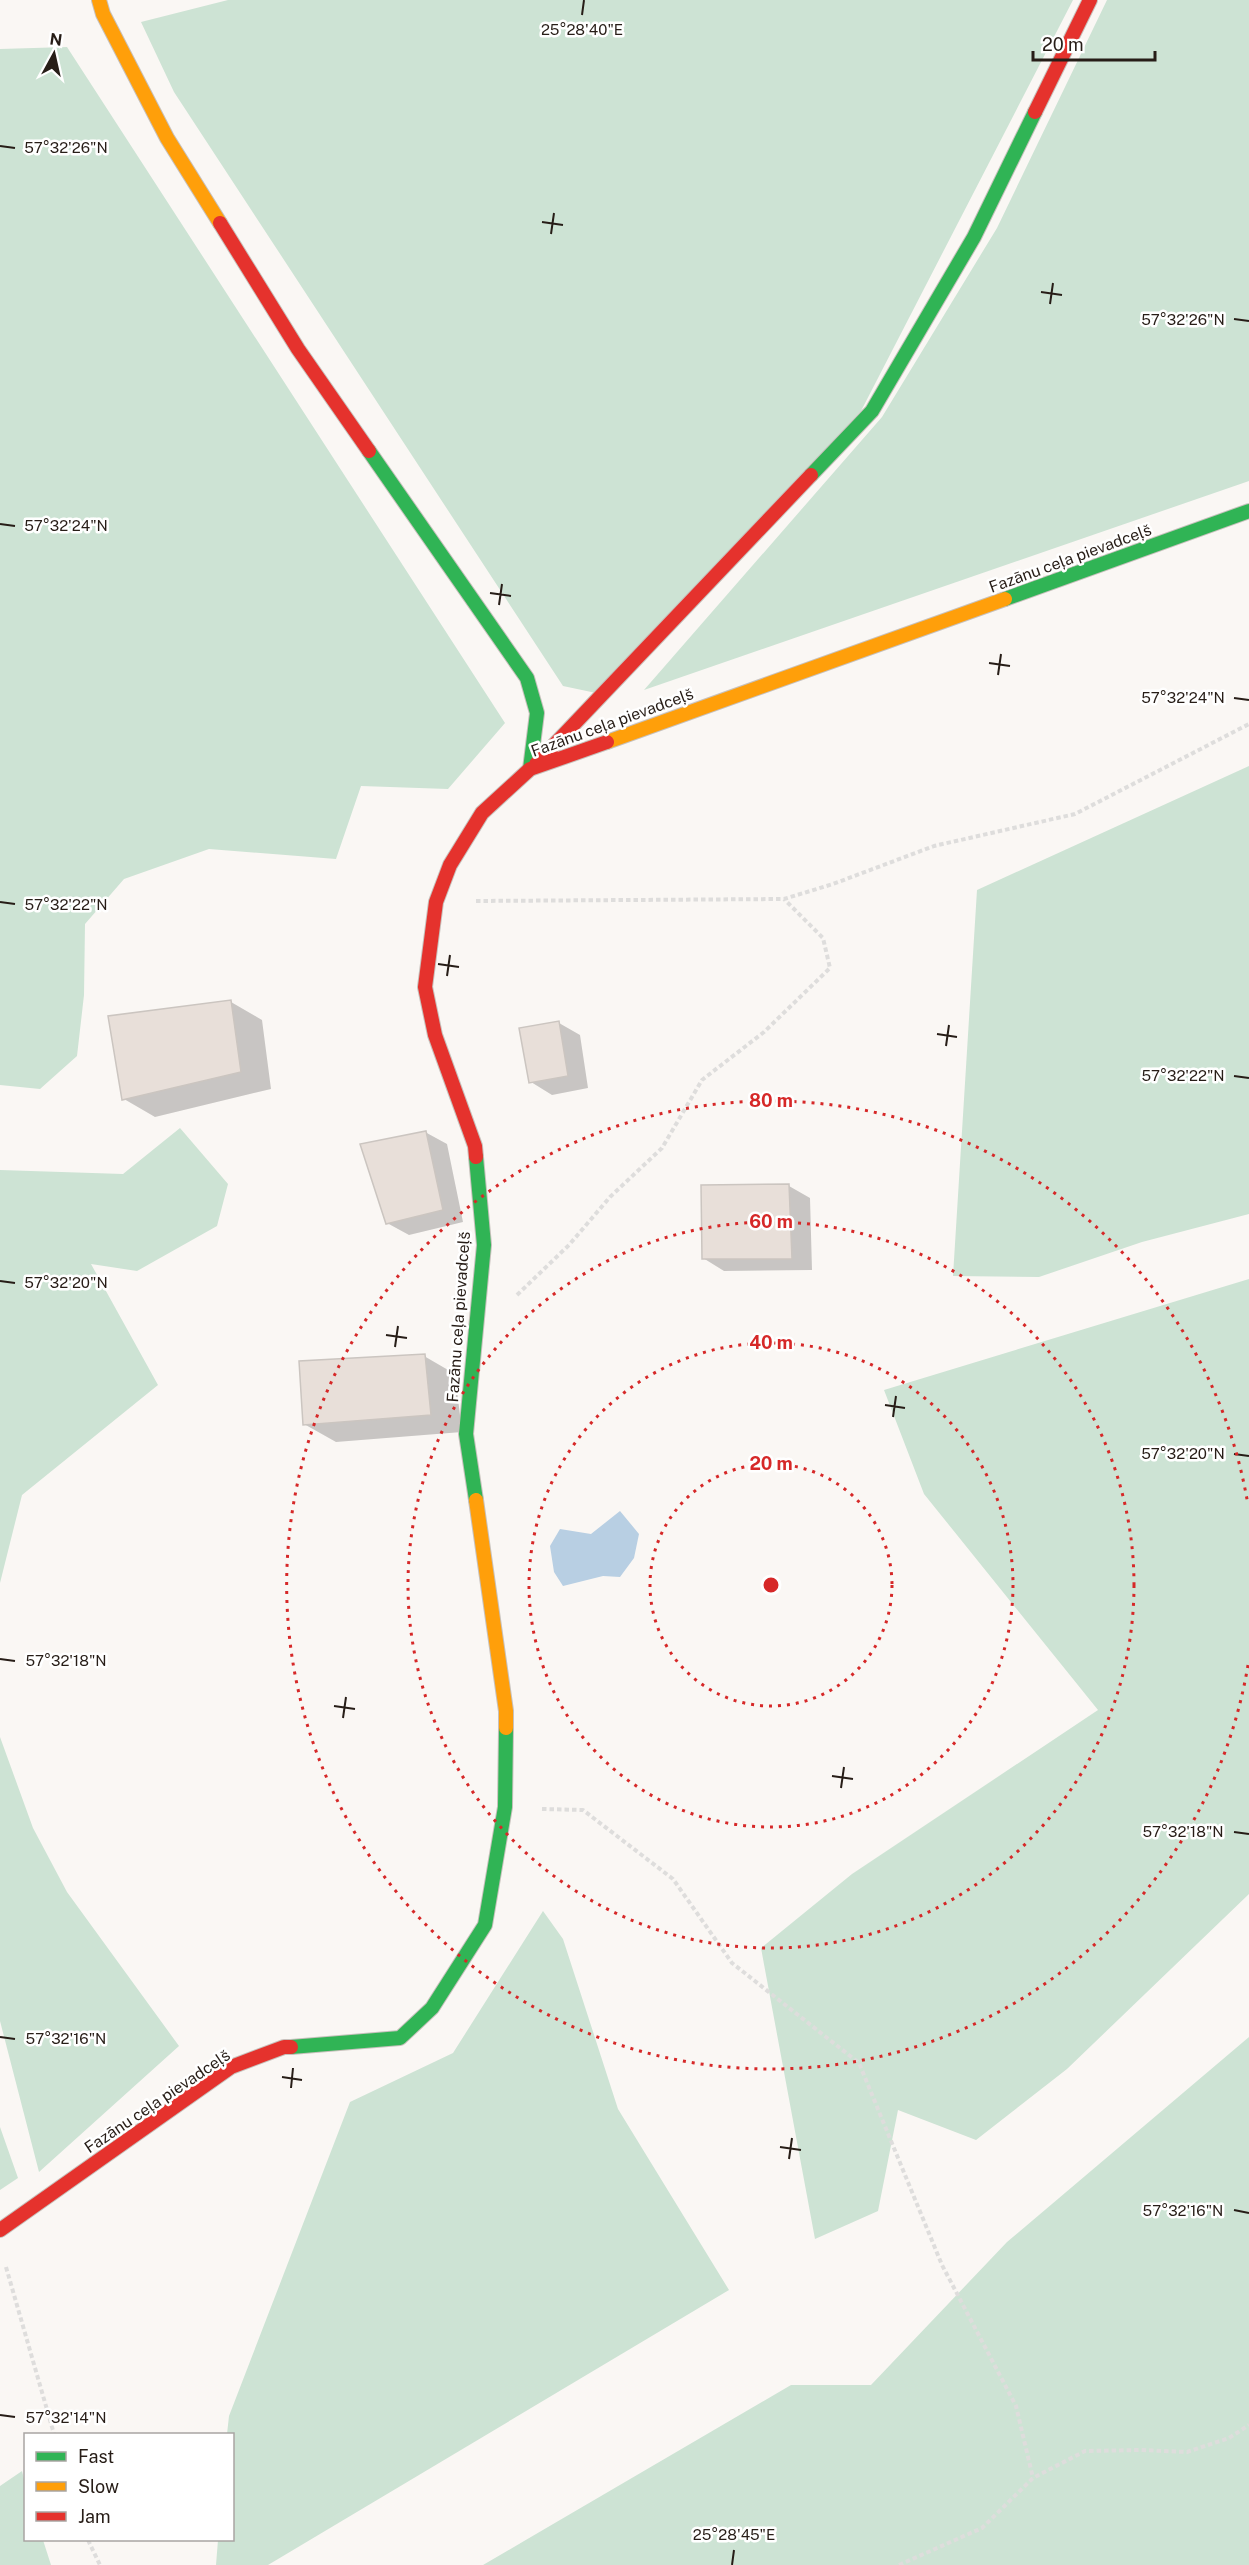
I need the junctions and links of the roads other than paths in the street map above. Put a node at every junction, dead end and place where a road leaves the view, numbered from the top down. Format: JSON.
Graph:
{"nodes":[{"id":1,"x":99,"y":0,"type":"edge"},
{"id":2,"x":1090,"y":0,"type":"edge"},
{"id":3,"x":1249,"y":511,"type":"edge"},
{"id":4,"x":530,"y":770,"type":"junction"},
{"id":5,"x":0,"y":2230,"type":"edge"}],
"edges":[{"from":1,"to":4,"type":"street"},
{"from":2,"to":4,"type":"street"},
{"from":3,"to":4,"type":"street","name":"Fazānu ceļa pievadceļš"},
{"from":4,"to":5,"type":"street","name":"Fazānu ceļa pievadceļš"}]}
